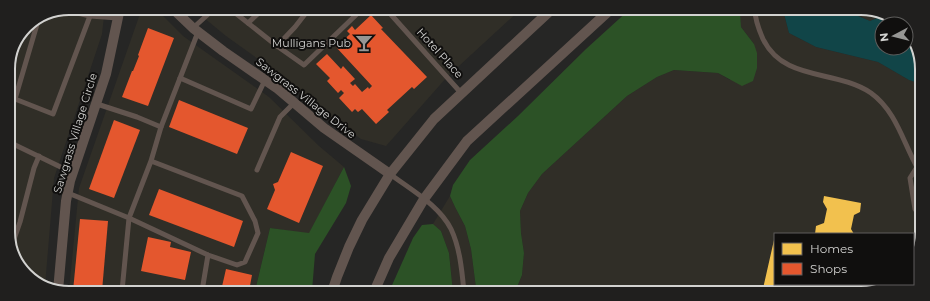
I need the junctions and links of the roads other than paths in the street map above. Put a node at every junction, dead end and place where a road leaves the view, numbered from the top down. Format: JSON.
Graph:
{"nodes":[{"id":1,"x":86,"y":15,"type":"edge"},
{"id":2,"x":97,"y":15,"type":"edge"},
{"id":3,"x":119,"y":15,"type":"edge"},
{"id":4,"x":180,"y":15,"type":"edge"},
{"id":5,"x":209,"y":15,"type":"edge"},
{"id":6,"x":238,"y":15,"type":"edge"},
{"id":7,"x":257,"y":15,"type":"edge"},
{"id":8,"x":304,"y":15,"type":"edge"},
{"id":9,"x":356,"y":15,"type":"edge"},
{"id":10,"x":391,"y":15,"type":"edge"},
{"id":11,"x":546,"y":15,"type":"edge"},
{"id":12,"x":604,"y":15,"type":"edge"},
{"id":13,"x":756,"y":15,"type":"edge"},
{"id":14,"x":90,"y":16,"type":"junction"},
{"id":15,"x":248,"y":23,"type":"junction"},
{"id":16,"x":36,"y":26,"type":"edge"},
{"id":17,"x":196,"y":30,"type":"junction"},
{"id":18,"x":277,"y":46,"type":"junction"},
{"id":19,"x":180,"y":78,"type":"junction"},
{"id":20,"x":265,"y":80,"type":"junction"},
{"id":21,"x":462,"y":94,"type":"junction"},
{"id":22,"x":15,"y":98,"type":"edge"},
{"id":23,"x":15,"y":98,"type":"edge"},
{"id":24,"x":294,"y":103,"type":"junction"},
{"id":25,"x":97,"y":104,"type":"junction"},
{"id":26,"x":161,"y":128,"type":"junction"},
{"id":27,"x":15,"y":145,"type":"edge"},
{"id":28,"x":39,"y":156,"type":"junction"},
{"id":29,"x":915,"y":160,"type":"edge"},
{"id":30,"x":151,"y":161,"type":"junction"},
{"id":31,"x":257,"y":170,"type":"dead end"},
{"id":32,"x":915,"y":170,"type":"edge"},
{"id":33,"x":73,"y":173,"type":"junction"},
{"id":34,"x":390,"y":174,"type":"junction"},
{"id":35,"x":68,"y":193,"type":"junction"},
{"id":36,"x":424,"y":199,"type":"junction"},
{"id":37,"x":915,"y":209,"type":"edge"},
{"id":38,"x":129,"y":218,"type":"junction"},
{"id":39,"x":15,"y":235,"type":"edge"},
{"id":40,"x":208,"y":255,"type":"junction"},
{"id":41,"x":59,"y":285,"type":"edge"},
{"id":42,"x":122,"y":286,"type":"edge"},
{"id":43,"x":203,"y":286,"type":"edge"},
{"id":44,"x":334,"y":286,"type":"edge"},
{"id":45,"x":377,"y":286,"type":"edge"},
{"id":46,"x":463,"y":286,"type":"edge"}],
"edges":[{"from":1,"to":14,"type":"lane"},
{"from":2,"to":14,"type":"lane"},
{"from":3,"to":25,"type":"street","name":"Sawgrass Village Circle"},
{"from":4,"to":17,"type":"street","name":"Sawgrass Village Drive"},
{"from":5,"to":17,"type":"lane"},
{"from":6,"to":15,"type":"lane"},
{"from":7,"to":15,"type":"lane"},
{"from":8,"to":18,"type":"lane"},
{"from":9,"to":18,"type":"lane"},
{"from":10,"to":21,"type":"lane","name":"Hotel Place"},
{"from":11,"to":21,"type":"street"},
{"from":12,"to":36,"type":"street"},
{"from":13,"to":29,"type":"lane"},
{"from":14,"to":23,"type":"lane"},
{"from":15,"to":18,"type":"lane"},
{"from":16,"to":22,"type":"lane"},
{"from":17,"to":19,"type":"lane"},
{"from":17,"to":20,"type":"street","name":"Sawgrass Village Drive"},
{"from":19,"to":20,"type":"lane"},
{"from":19,"to":26,"type":"lane"},
{"from":20,"to":24,"type":"street","name":"Sawgrass Village Drive"},
{"from":21,"to":34,"type":"street"},
{"from":24,"to":31,"type":"lane"},
{"from":24,"to":34,"type":"street","name":"Sawgrass Village Drive"},
{"from":25,"to":26,"type":"lane"},
{"from":25,"to":33,"type":"street","name":"Sawgrass Village Circle"},
{"from":26,"to":30,"type":"lane"},
{"from":27,"to":28,"type":"lane"},
{"from":28,"to":33,"type":"lane"},
{"from":28,"to":39,"type":"lane"},
{"from":30,"to":38,"type":"lane"},
{"from":30,"to":40,"type":"lane"},
{"from":32,"to":37,"type":"lane"},
{"from":33,"to":35,"type":"street","name":"Sawgrass Village Circle"},
{"from":34,"to":36,"type":"lane"},
{"from":34,"to":44,"type":"street"},
{"from":35,"to":38,"type":"lane"},
{"from":35,"to":41,"type":"street","name":"Sawgrass Village Circle"},
{"from":36,"to":45,"type":"street"},
{"from":36,"to":46,"type":"lane"},
{"from":38,"to":40,"type":"lane"},
{"from":38,"to":42,"type":"lane"},
{"from":40,"to":43,"type":"lane"}]}
